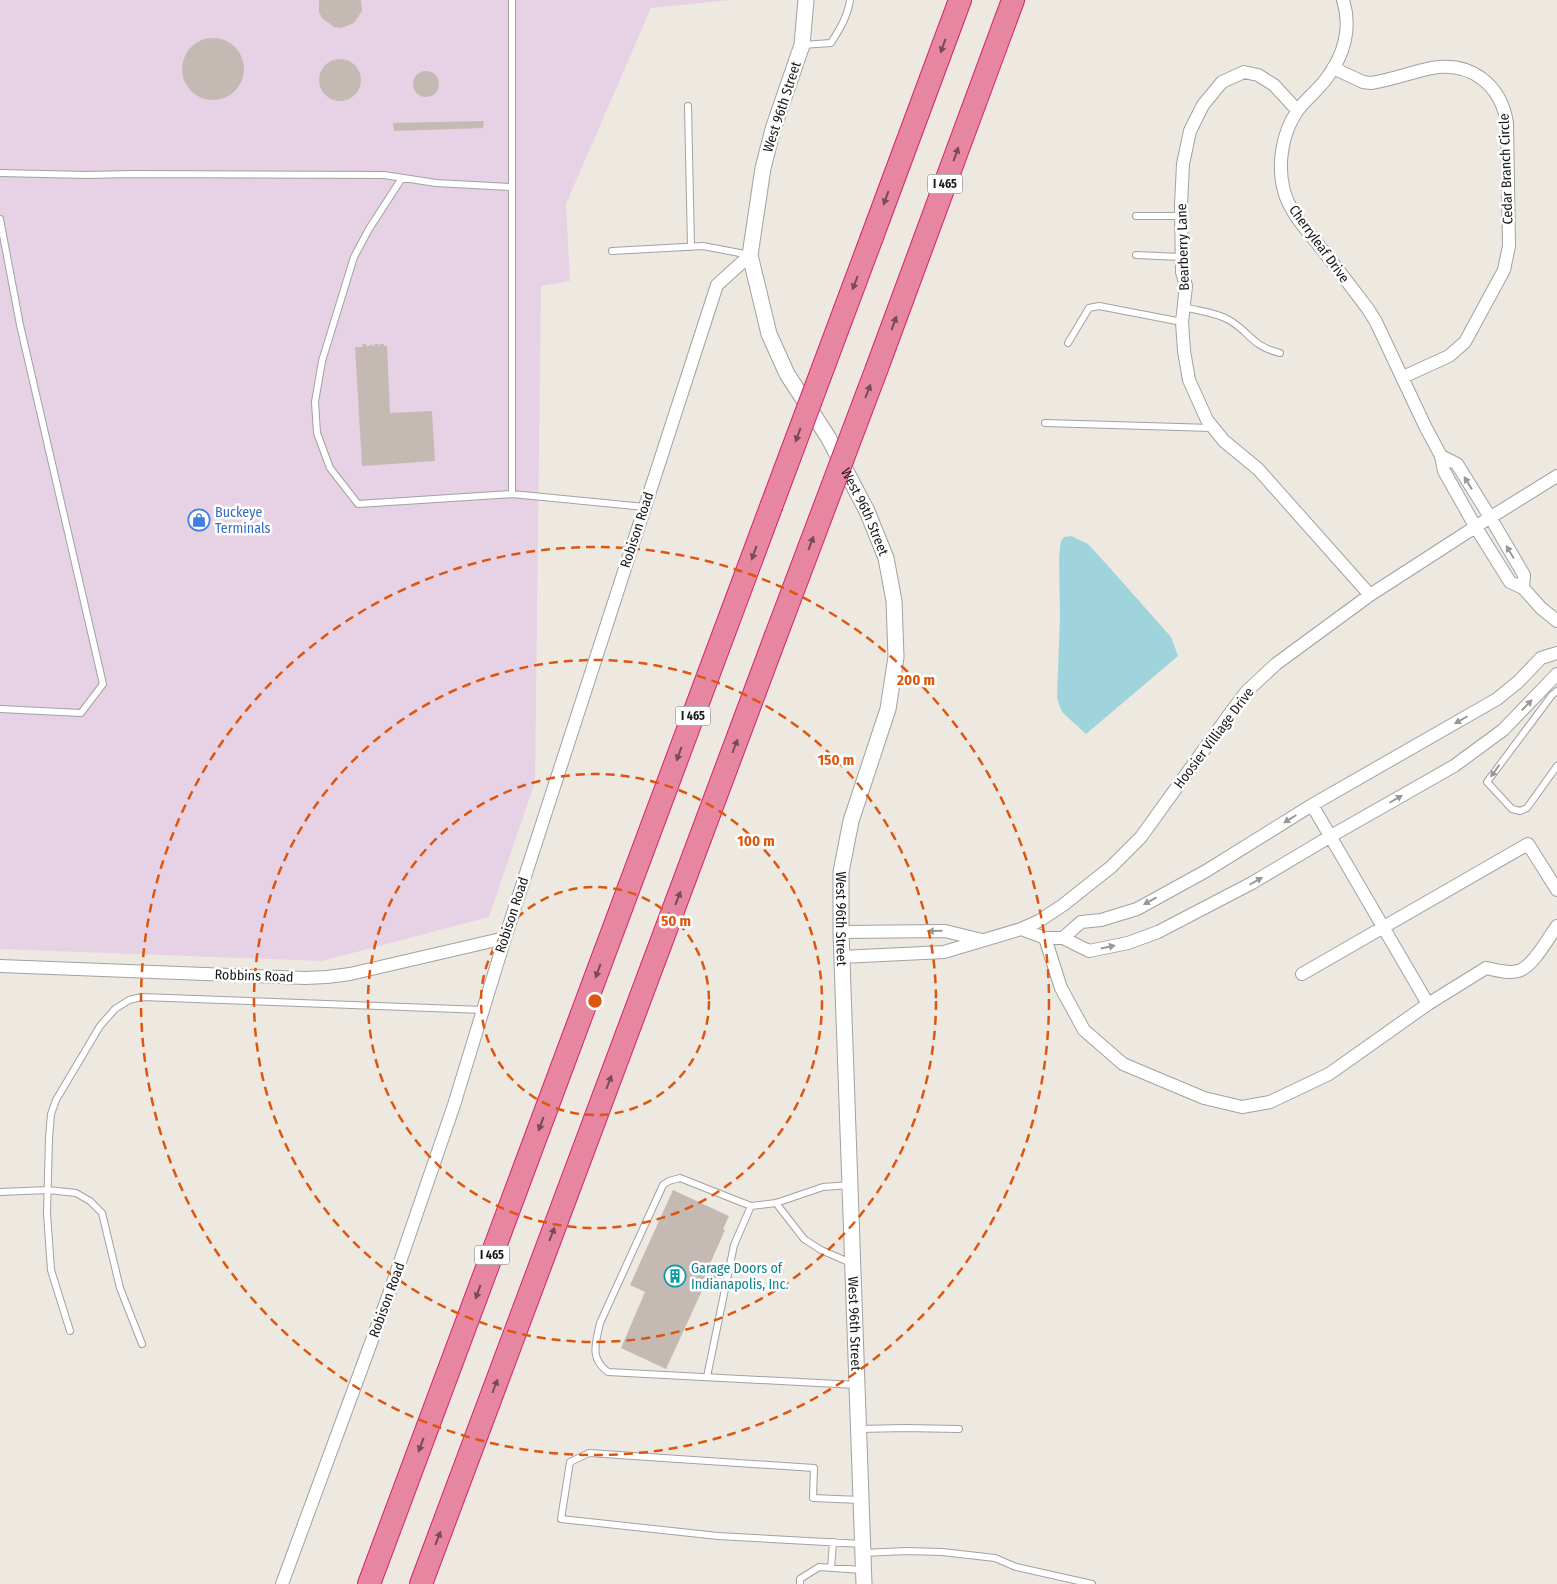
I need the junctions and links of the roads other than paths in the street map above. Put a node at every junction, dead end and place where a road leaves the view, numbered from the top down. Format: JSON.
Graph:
{"nodes":[{"id":1,"x":512,"y":0,"type":"edge"},
{"id":2,"x":806,"y":0,"type":"edge"},
{"id":3,"x":850,"y":0,"type":"edge"},
{"id":4,"x":960,"y":0,"type":"edge"},
{"id":5,"x":1013,"y":0,"type":"edge"},
{"id":6,"x":1343,"y":0,"type":"edge"},
{"id":7,"x":802,"y":45,"type":"junction"},
{"id":8,"x":1333,"y":68,"type":"junction"},
{"id":9,"x":688,"y":106,"type":"dead end"},
{"id":10,"x":1297,"y":110,"type":"junction"},
{"id":11,"x":0,"y":173,"type":"edge"},
{"id":12,"x":402,"y":178,"type":"junction"},
{"id":13,"x":512,"y":187,"type":"junction"},
{"id":14,"x":1136,"y":216,"type":"dead end"},
{"id":15,"x":1181,"y":216,"type":"junction"},
{"id":16,"x":0,"y":219,"type":"edge"},
{"id":17,"x":691,"y":246,"type":"junction"},
{"id":18,"x":612,"y":251,"type":"dead end"},
{"id":19,"x":750,"y":255,"type":"junction"},
{"id":20,"x":1136,"y":255,"type":"dead end"},
{"id":21,"x":1181,"y":257,"type":"junction"},
{"id":22,"x":1184,"y":307,"type":"junction"},
{"id":23,"x":1182,"y":322,"type":"junction"},
{"id":24,"x":1068,"y":343,"type":"dead end"},
{"id":25,"x":1280,"y":353,"type":"dead end"},
{"id":26,"x":1403,"y":377,"type":"junction"},
{"id":27,"x":1045,"y":424,"type":"dead end"},
{"id":28,"x":1214,"y":428,"type":"junction"},
{"id":29,"x":1441,"y":456,"type":"junction"},
{"id":30,"x":1557,"y":476,"type":"edge"},
{"id":31,"x":512,"y":494,"type":"junction"},
{"id":32,"x":645,"y":507,"type":"junction"},
{"id":33,"x":1490,"y":517,"type":"junction"},
{"id":34,"x":1475,"y":526,"type":"junction"},
{"id":35,"x":1523,"y":588,"type":"junction"},
{"id":36,"x":1370,"y":595,"type":"junction"},
{"id":37,"x":1557,"y":622,"type":"edge"},
{"id":38,"x":1557,"y":653,"type":"edge"},
{"id":39,"x":1557,"y":674,"type":"edge"},
{"id":40,"x":1557,"y":691,"type":"edge"},
{"id":41,"x":0,"y":709,"type":"edge"},
{"id":42,"x":1557,"y":766,"type":"edge"},
{"id":43,"x":1312,"y":806,"type":"junction"},
{"id":44,"x":1330,"y":836,"type":"junction"},
{"id":45,"x":1557,"y":890,"type":"edge"},
{"id":46,"x":1383,"y":926,"type":"junction"},
{"id":47,"x":1557,"y":926,"type":"edge"},
{"id":48,"x":1021,"y":929,"type":"junction"},
{"id":49,"x":840,"y":932,"type":"junction"},
{"id":50,"x":505,"y":938,"type":"junction"},
{"id":51,"x":1044,"y":938,"type":"junction"},
{"id":52,"x":1063,"y":938,"type":"junction"},
{"id":53,"x":982,"y":940,"type":"junction"},
{"id":54,"x":842,"y":957,"type":"junction"},
{"id":55,"x":0,"y":966,"type":"edge"},
{"id":56,"x":1302,"y":974,"type":"dead end"},
{"id":57,"x":1428,"y":1004,"type":"junction"},
{"id":58,"x":483,"y":1010,"type":"junction"},
{"id":59,"x":850,"y":1185,"type":"junction"},
{"id":60,"x":48,"y":1190,"type":"junction"},
{"id":61,"x":0,"y":1192,"type":"edge"},
{"id":62,"x":776,"y":1203,"type":"junction"},
{"id":63,"x":752,"y":1206,"type":"junction"},
{"id":64,"x":853,"y":1264,"type":"junction"},
{"id":65,"x":70,"y":1331,"type":"dead end"},
{"id":66,"x":142,"y":1344,"type":"dead end"},
{"id":67,"x":707,"y":1377,"type":"junction"},
{"id":68,"x":857,"y":1385,"type":"junction"},
{"id":69,"x":859,"y":1429,"type":"junction"},
{"id":70,"x":959,"y":1429,"type":"dead end"},
{"id":71,"x":861,"y":1500,"type":"junction"},
{"id":72,"x":833,"y":1542,"type":"junction"},
{"id":73,"x":863,"y":1549,"type":"junction"},
{"id":74,"x":831,"y":1568,"type":"junction"},
{"id":75,"x":864,"y":1577,"type":"edge"},
{"id":76,"x":282,"y":1584,"type":"edge"},
{"id":77,"x":369,"y":1584,"type":"edge"},
{"id":78,"x":421,"y":1584,"type":"edge"},
{"id":79,"x":800,"y":1584,"type":"edge"},
{"id":80,"x":1092,"y":1584,"type":"edge"}],
"edges":[{"from":1,"to":13,"type":"lane"},
{"from":2,"to":7,"type":"street","name":"West 96th Street"},
{"from":3,"to":7,"type":"lane"},
{"from":4,"to":77,"type":"highway","number":"I 465","one_way":true,"bridge":true},
{"from":78,"to":5,"type":"highway","number":"I 465","one_way":true,"bridge":true},
{"from":6,"to":8,"type":"street","name":"Cherryleaf Drive"},
{"from":7,"to":19,"type":"street","name":"West 96th Street"},
{"from":8,"to":10,"type":"street","name":"Cherryleaf Drive"},
{"from":8,"to":26,"type":"street","name":"Cedar Branch Circle"},
{"from":9,"to":17,"type":"lane"},
{"from":10,"to":15,"type":"street","name":"Bearberry Lane"},
{"from":10,"to":26,"type":"street","name":"Cherryleaf Drive"},
{"from":11,"to":12,"type":"lane"},
{"from":12,"to":13,"type":"lane"},
{"from":12,"to":31,"type":"lane"},
{"from":13,"to":31,"type":"lane"},
{"from":14,"to":15,"type":"lane"},
{"from":15,"to":21,"type":"street","name":"Bearberry Lane"},
{"from":16,"to":41,"type":"lane"},
{"from":17,"to":18,"type":"lane"},
{"from":17,"to":19,"type":"lane"},
{"from":19,"to":32,"type":"street","name":"Robison Road"},
{"from":19,"to":49,"type":"street","name":"West 96th Street"},
{"from":20,"to":21,"type":"lane"},
{"from":21,"to":22,"type":"street","name":"Bearberry Lane"},
{"from":22,"to":23,"type":"street","name":"Bearberry Lane"},
{"from":22,"to":25,"type":"lane"},
{"from":23,"to":24,"type":"lane"},
{"from":23,"to":28,"type":"street","name":"Bearberry Lane"},
{"from":26,"to":29,"type":"street","name":"Cherryleaf Drive"},
{"from":27,"to":28,"type":"lane"},
{"from":28,"to":36,"type":"street","name":"Bearberry Lane"},
{"from":33,"to":29,"type":"street","name":"Cherryleaf Drive","one_way":true},
{"from":29,"to":34,"type":"street","name":"Cherryleaf Drive"},
{"from":30,"to":33,"type":"street","name":"Hoosier Villiage Drive"},
{"from":31,"to":32,"type":"lane"},
{"from":32,"to":50,"type":"street","name":"Robison Road"},
{"from":33,"to":34,"type":"street","name":"Hoosier Villiage Drive"},
{"from":35,"to":33,"type":"street","name":"Cherryleaf Drive","one_way":true},
{"from":34,"to":35,"type":"street","name":"Cherryleaf Drive"},
{"from":34,"to":36,"type":"street","name":"Hoosier Villiage Drive"},
{"from":35,"to":37,"type":"street","name":"Cherryleaf Drive"},
{"from":36,"to":48,"type":"street","name":"Hoosier Villiage Drive"},
{"from":38,"to":43,"type":"street","one_way":true},
{"from":44,"to":39,"type":"street","one_way":true},
{"from":40,"to":42,"type":"lane","one_way":true},
{"from":43,"to":44,"type":"street"},
{"from":43,"to":52,"type":"street","one_way":true},
{"from":44,"to":46,"type":"street"},
{"from":52,"to":44,"type":"street","one_way":true},
{"from":45,"to":46,"type":"street"},
{"from":46,"to":56,"type":"street"},
{"from":46,"to":57,"type":"street"},
{"from":47,"to":57,"type":"street"},
{"from":48,"to":51,"type":"street"},
{"from":48,"to":53,"type":"street","name":"Hoosier Villiage Drive"},
{"from":53,"to":49,"type":"street","name":"Hoosier Villiage Drive","one_way":true},
{"from":49,"to":54,"type":"street","name":"West 96th Street"},
{"from":50,"to":55,"type":"street","name":"Robbins Road"},
{"from":50,"to":58,"type":"street","name":"Robison Road"},
{"from":51,"to":52,"type":"street"},
{"from":51,"to":57,"type":"street"},
{"from":53,"to":54,"type":"street","name":"Hoosier Villiage Drive"},
{"from":54,"to":59,"type":"street","name":"West 96th Street"},
{"from":58,"to":60,"type":"lane"},
{"from":58,"to":76,"type":"street","name":"Robison Road"},
{"from":59,"to":62,"type":"lane"},
{"from":59,"to":64,"type":"street","name":"West 96th Street"},
{"from":60,"to":61,"type":"lane"},
{"from":60,"to":65,"type":"lane"},
{"from":60,"to":66,"type":"lane"},
{"from":62,"to":63,"type":"lane"},
{"from":62,"to":64,"type":"lane"},
{"from":63,"to":67,"type":"lane"},
{"from":63,"to":67,"type":"lane"},
{"from":64,"to":68,"type":"street","name":"West 96th Street"},
{"from":67,"to":68,"type":"lane"},
{"from":68,"to":69,"type":"street","name":"West 96th Street"},
{"from":69,"to":70,"type":"lane"},
{"from":69,"to":71,"type":"street","name":"West 96th Street"},
{"from":71,"to":72,"type":"lane"},
{"from":71,"to":73,"type":"street","name":"West 96th Street"},
{"from":72,"to":73,"type":"lane"},
{"from":72,"to":74,"type":"lane"},
{"from":73,"to":75,"type":"street","name":"West 96th Street"},
{"from":73,"to":80,"type":"lane"},
{"from":74,"to":75,"type":"lane"},
{"from":74,"to":79,"type":"lane"}]}
